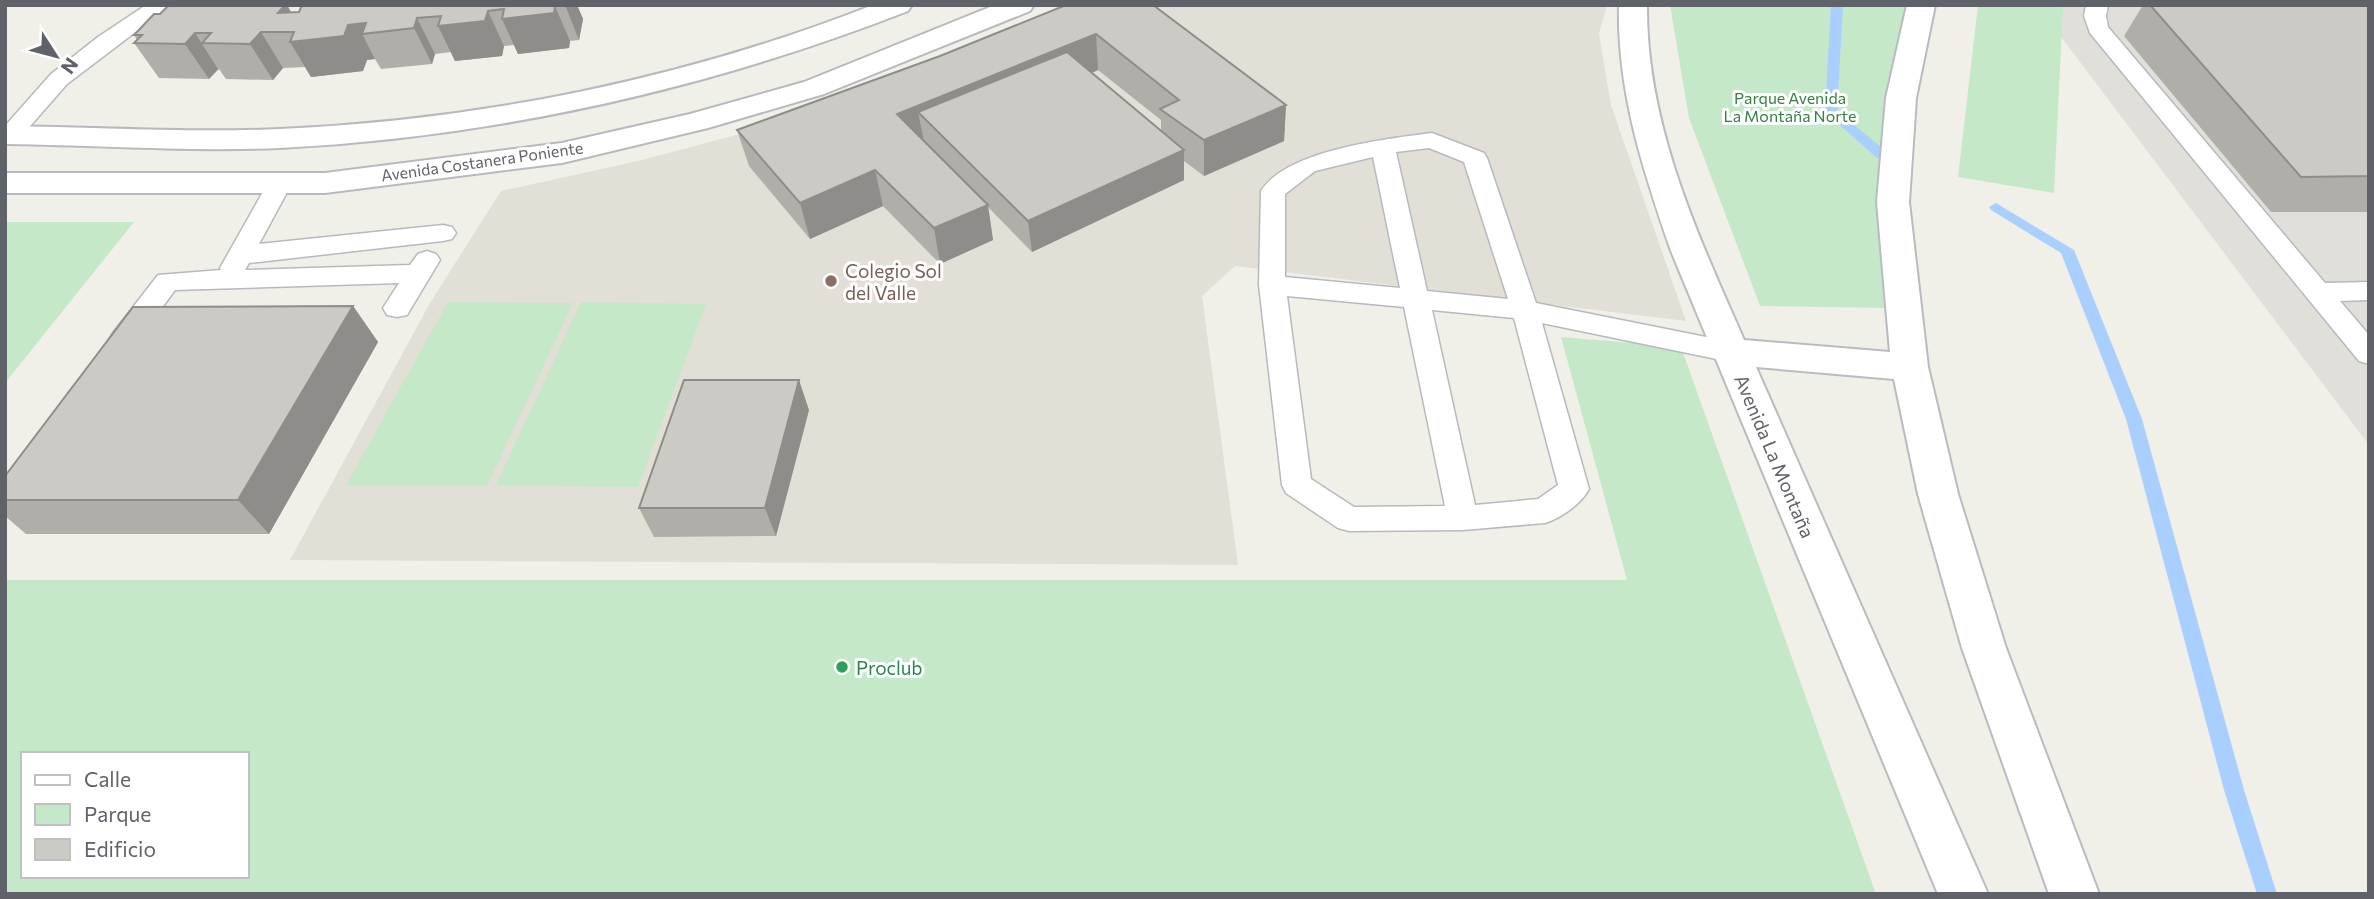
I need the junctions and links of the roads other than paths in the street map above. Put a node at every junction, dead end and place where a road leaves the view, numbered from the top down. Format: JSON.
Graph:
{"nodes":[{"id":1,"x":161,"y":5,"type":"edge"},
{"id":2,"x":898,"y":5,"type":"edge"},
{"id":3,"x":1020,"y":5,"type":"edge"},
{"id":4,"x":1633,"y":5,"type":"edge"},
{"id":5,"x":1921,"y":5,"type":"edge"},
{"id":6,"x":2097,"y":5,"type":"edge"},
{"id":7,"x":8,"y":135,"type":"edge"},
{"id":8,"x":1383,"y":147,"type":"junction"},
{"id":9,"x":5,"y":183,"type":"edge"},
{"id":10,"x":280,"y":183,"type":"junction"},
{"id":11,"x":240,"y":256,"type":"junction"},
{"id":12,"x":418,"y":274,"type":"junction"},
{"id":13,"x":226,"y":279,"type":"junction"},
{"id":14,"x":1272,"y":285,"type":"junction"},
{"id":15,"x":2369,"y":291,"type":"edge"},
{"id":16,"x":2318,"y":292,"type":"junction"},
{"id":17,"x":1416,"y":300,"type":"junction"},
{"id":18,"x":397,"y":308,"type":"dead end"},
{"id":19,"x":1525,"y":310,"type":"junction"},
{"id":20,"x":1731,"y":352,"type":"junction"},
{"id":21,"x":2369,"y":354,"type":"edge"},
{"id":22,"x":111,"y":357,"type":"edge"},
{"id":23,"x":1910,"y":367,"type":"junction"},
{"id":24,"x":1463,"y":518,"type":"junction"},
{"id":25,"x":1963,"y":894,"type":"edge"},
{"id":26,"x":2074,"y":894,"type":"edge"}],
"edges":[{"from":1,"to":7,"type":"lane"},
{"from":2,"to":7,"type":"main road"},
{"from":3,"to":10,"type":"main road","name":"Avenida Costanera Poniente"},
{"from":4,"to":20,"type":"main road","name":"Avenida La Montaña"},
{"from":5,"to":23,"type":"main road"},
{"from":6,"to":16,"type":"lane"},
{"from":8,"to":14,"type":"lane"},
{"from":8,"to":17,"type":"lane"},
{"from":8,"to":19,"type":"lane"},
{"from":9,"to":10,"type":"main road","name":"Avenida Costanera Poniente"},
{"from":10,"to":11,"type":"lane"},
{"from":11,"to":12,"type":"lane"},
{"from":11,"to":13,"type":"lane"},
{"from":12,"to":13,"type":"lane"},
{"from":12,"to":18,"type":"lane"},
{"from":13,"to":22,"type":"lane"},
{"from":14,"to":17,"type":"lane"},
{"from":14,"to":24,"type":"lane"},
{"from":15,"to":16,"type":"lane"},
{"from":16,"to":21,"type":"lane"},
{"from":17,"to":19,"type":"lane"},
{"from":17,"to":24,"type":"lane"},
{"from":19,"to":20,"type":"lane"},
{"from":19,"to":24,"type":"lane"},
{"from":20,"to":23,"type":"main road"},
{"from":20,"to":25,"type":"main road","name":"Avenida La Montaña"},
{"from":23,"to":26,"type":"main road"}]}
